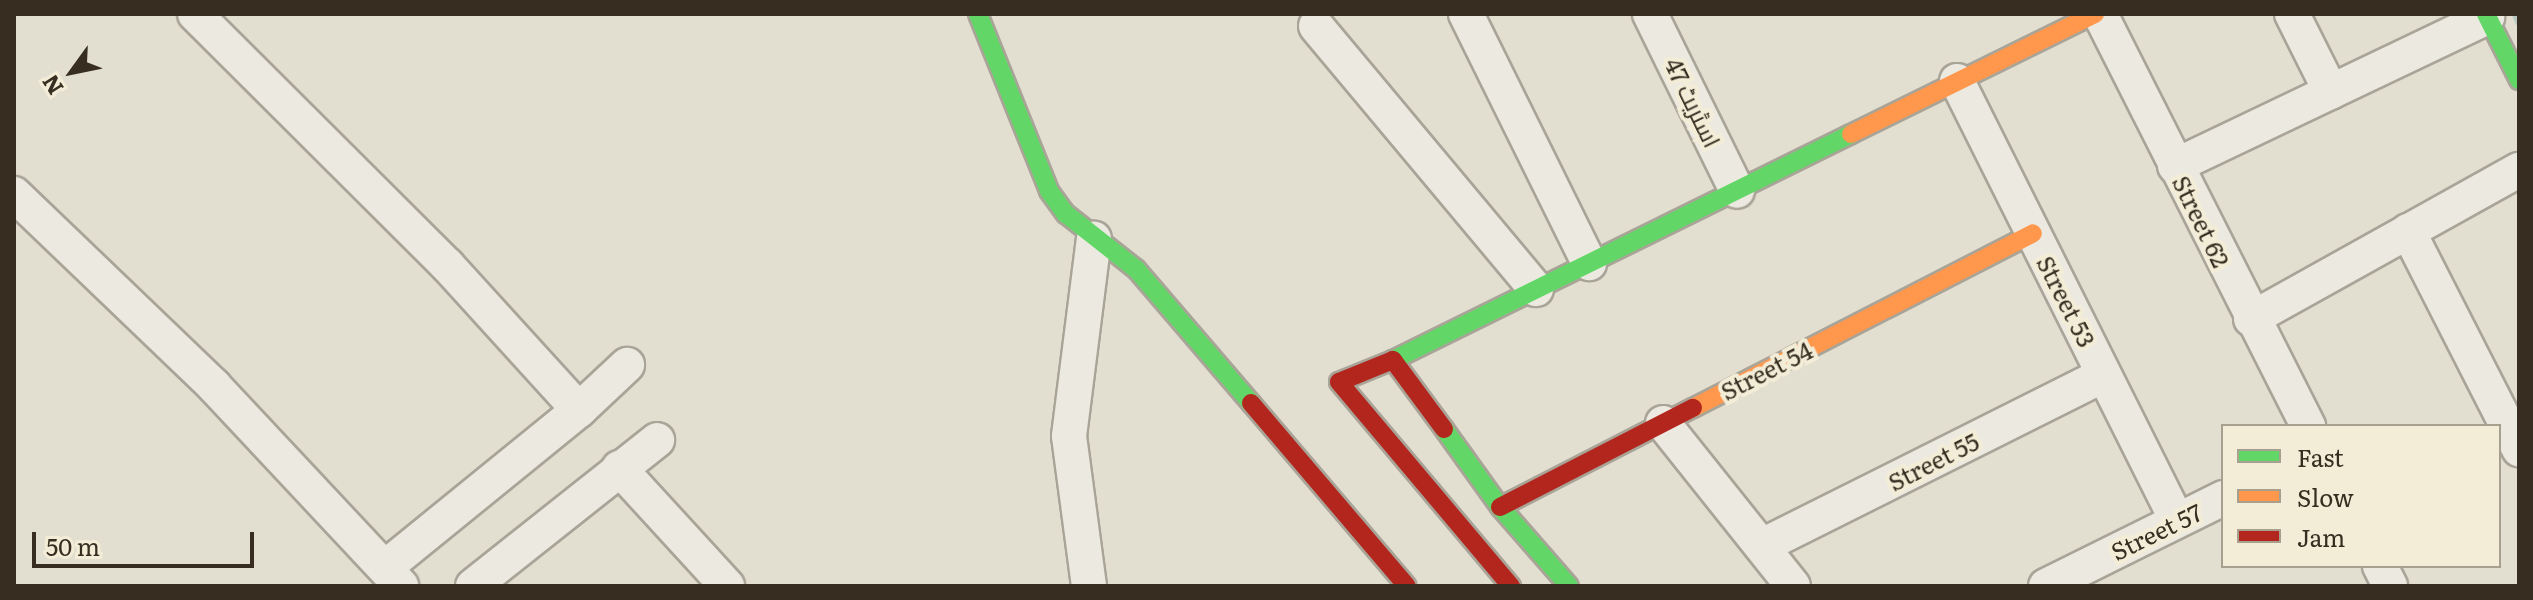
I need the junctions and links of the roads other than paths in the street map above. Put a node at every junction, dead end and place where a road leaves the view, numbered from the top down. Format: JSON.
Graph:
{"nodes":[{"id":1,"x":195,"y":14,"type":"edge"},
{"id":2,"x":978,"y":14,"type":"edge"},
{"id":3,"x":1466,"y":14,"type":"edge"},
{"id":4,"x":1650,"y":14,"type":"edge"},
{"id":5,"x":2097,"y":14,"type":"edge"},
{"id":6,"x":2292,"y":14,"type":"edge"},
{"id":7,"x":2486,"y":16,"type":"edge"},
{"id":8,"x":1316,"y":26,"type":"dead end"},
{"id":9,"x":2519,"y":80,"type":"edge"},
{"id":10,"x":1957,"y":81,"type":"junction"},
{"id":11,"x":2331,"y":92,"type":"junction"},
{"id":12,"x":2175,"y":166,"type":"junction"},
{"id":13,"x":2519,"y":170,"type":"edge"},
{"id":14,"x":1737,"y":191,"type":"junction"},
{"id":15,"x":14,"y":194,"type":"edge"},
{"id":16,"x":2408,"y":231,"type":"junction"},
{"id":17,"x":2033,"y":233,"type":"junction"},
{"id":18,"x":1094,"y":239,"type":"junction"},
{"id":19,"x":1589,"y":263,"type":"junction"},
{"id":20,"x":1536,"y":289,"type":"junction"},
{"id":21,"x":2251,"y":319,"type":"junction"},
{"id":22,"x":1393,"y":360,"type":"junction"},
{"id":23,"x":627,"y":365,"type":"dead end"},
{"id":24,"x":2104,"y":375,"type":"junction"},
{"id":25,"x":579,"y":410,"type":"junction"},
{"id":26,"x":1663,"y":423,"type":"junction"},
{"id":27,"x":2307,"y":424,"type":"edge"},
{"id":28,"x":657,"y":440,"type":"dead end"},
{"id":29,"x":2519,"y":449,"type":"edge"},
{"id":30,"x":619,"y":468,"type":"junction"},
{"id":31,"x":2221,"y":499,"type":"edge"},
{"id":32,"x":1500,"y":507,"type":"junction"},
{"id":33,"x":2177,"y":520,"type":"junction"},
{"id":34,"x":1762,"y":546,"type":"junction"},
{"id":35,"x":2381,"y":568,"type":"edge"},
{"id":36,"x":394,"y":576,"type":"edge"},
{"id":37,"x":473,"y":586,"type":"edge"},
{"id":38,"x":727,"y":586,"type":"edge"},
{"id":39,"x":1089,"y":586,"type":"edge"},
{"id":40,"x":1407,"y":586,"type":"edge"},
{"id":41,"x":1511,"y":586,"type":"edge"},
{"id":42,"x":1569,"y":586,"type":"edge"},
{"id":43,"x":1793,"y":586,"type":"edge"},
{"id":44,"x":2046,"y":586,"type":"edge"},
{"id":45,"x":2390,"y":586,"type":"edge"}],
"edges":[{"from":1,"to":25,"type":"street"},
{"from":2,"to":18,"type":"street"},
{"from":3,"to":19,"type":"street"},
{"from":4,"to":14,"type":"street","name":"اسٹریٹ 47"},
{"from":5,"to":10,"type":"street"},
{"from":5,"to":12,"type":"street","name":"Street 62"},
{"from":6,"to":11,"type":"street"},
{"from":7,"to":9,"type":"street"},
{"from":7,"to":11,"type":"street"},
{"from":8,"to":20,"type":"street"},
{"from":10,"to":14,"type":"street"},
{"from":10,"to":17,"type":"street","name":"Street 53"},
{"from":11,"to":12,"type":"street"},
{"from":12,"to":21,"type":"street","name":"Street 62"},
{"from":13,"to":16,"type":"street"},
{"from":14,"to":19,"type":"street"},
{"from":15,"to":36,"type":"street"},
{"from":16,"to":21,"type":"street"},
{"from":16,"to":29,"type":"street"},
{"from":17,"to":24,"type":"street","name":"Street 53"},
{"from":17,"to":26,"type":"street","name":"Street 54"},
{"from":18,"to":39,"type":"street"},
{"from":18,"to":40,"type":"street"},
{"from":19,"to":20,"type":"street"},
{"from":20,"to":22,"type":"street"},
{"from":21,"to":27,"type":"street","name":"Street 62"},
{"from":22,"to":32,"type":"street"},
{"from":22,"to":41,"type":"street"},
{"from":23,"to":25,"type":"street"},
{"from":24,"to":33,"type":"street","name":"Street 53"},
{"from":24,"to":34,"type":"street","name":"Street 55"},
{"from":25,"to":36,"type":"street"},
{"from":26,"to":32,"type":"street","name":"Street 54"},
{"from":26,"to":34,"type":"street"},
{"from":28,"to":30,"type":"street"},
{"from":30,"to":37,"type":"street"},
{"from":30,"to":38,"type":"street"},
{"from":31,"to":33,"type":"street","name":"Street 57"},
{"from":32,"to":42,"type":"street"},
{"from":33,"to":44,"type":"street","name":"Street 57"},
{"from":34,"to":43,"type":"street"},
{"from":35,"to":45,"type":"street"}]}
